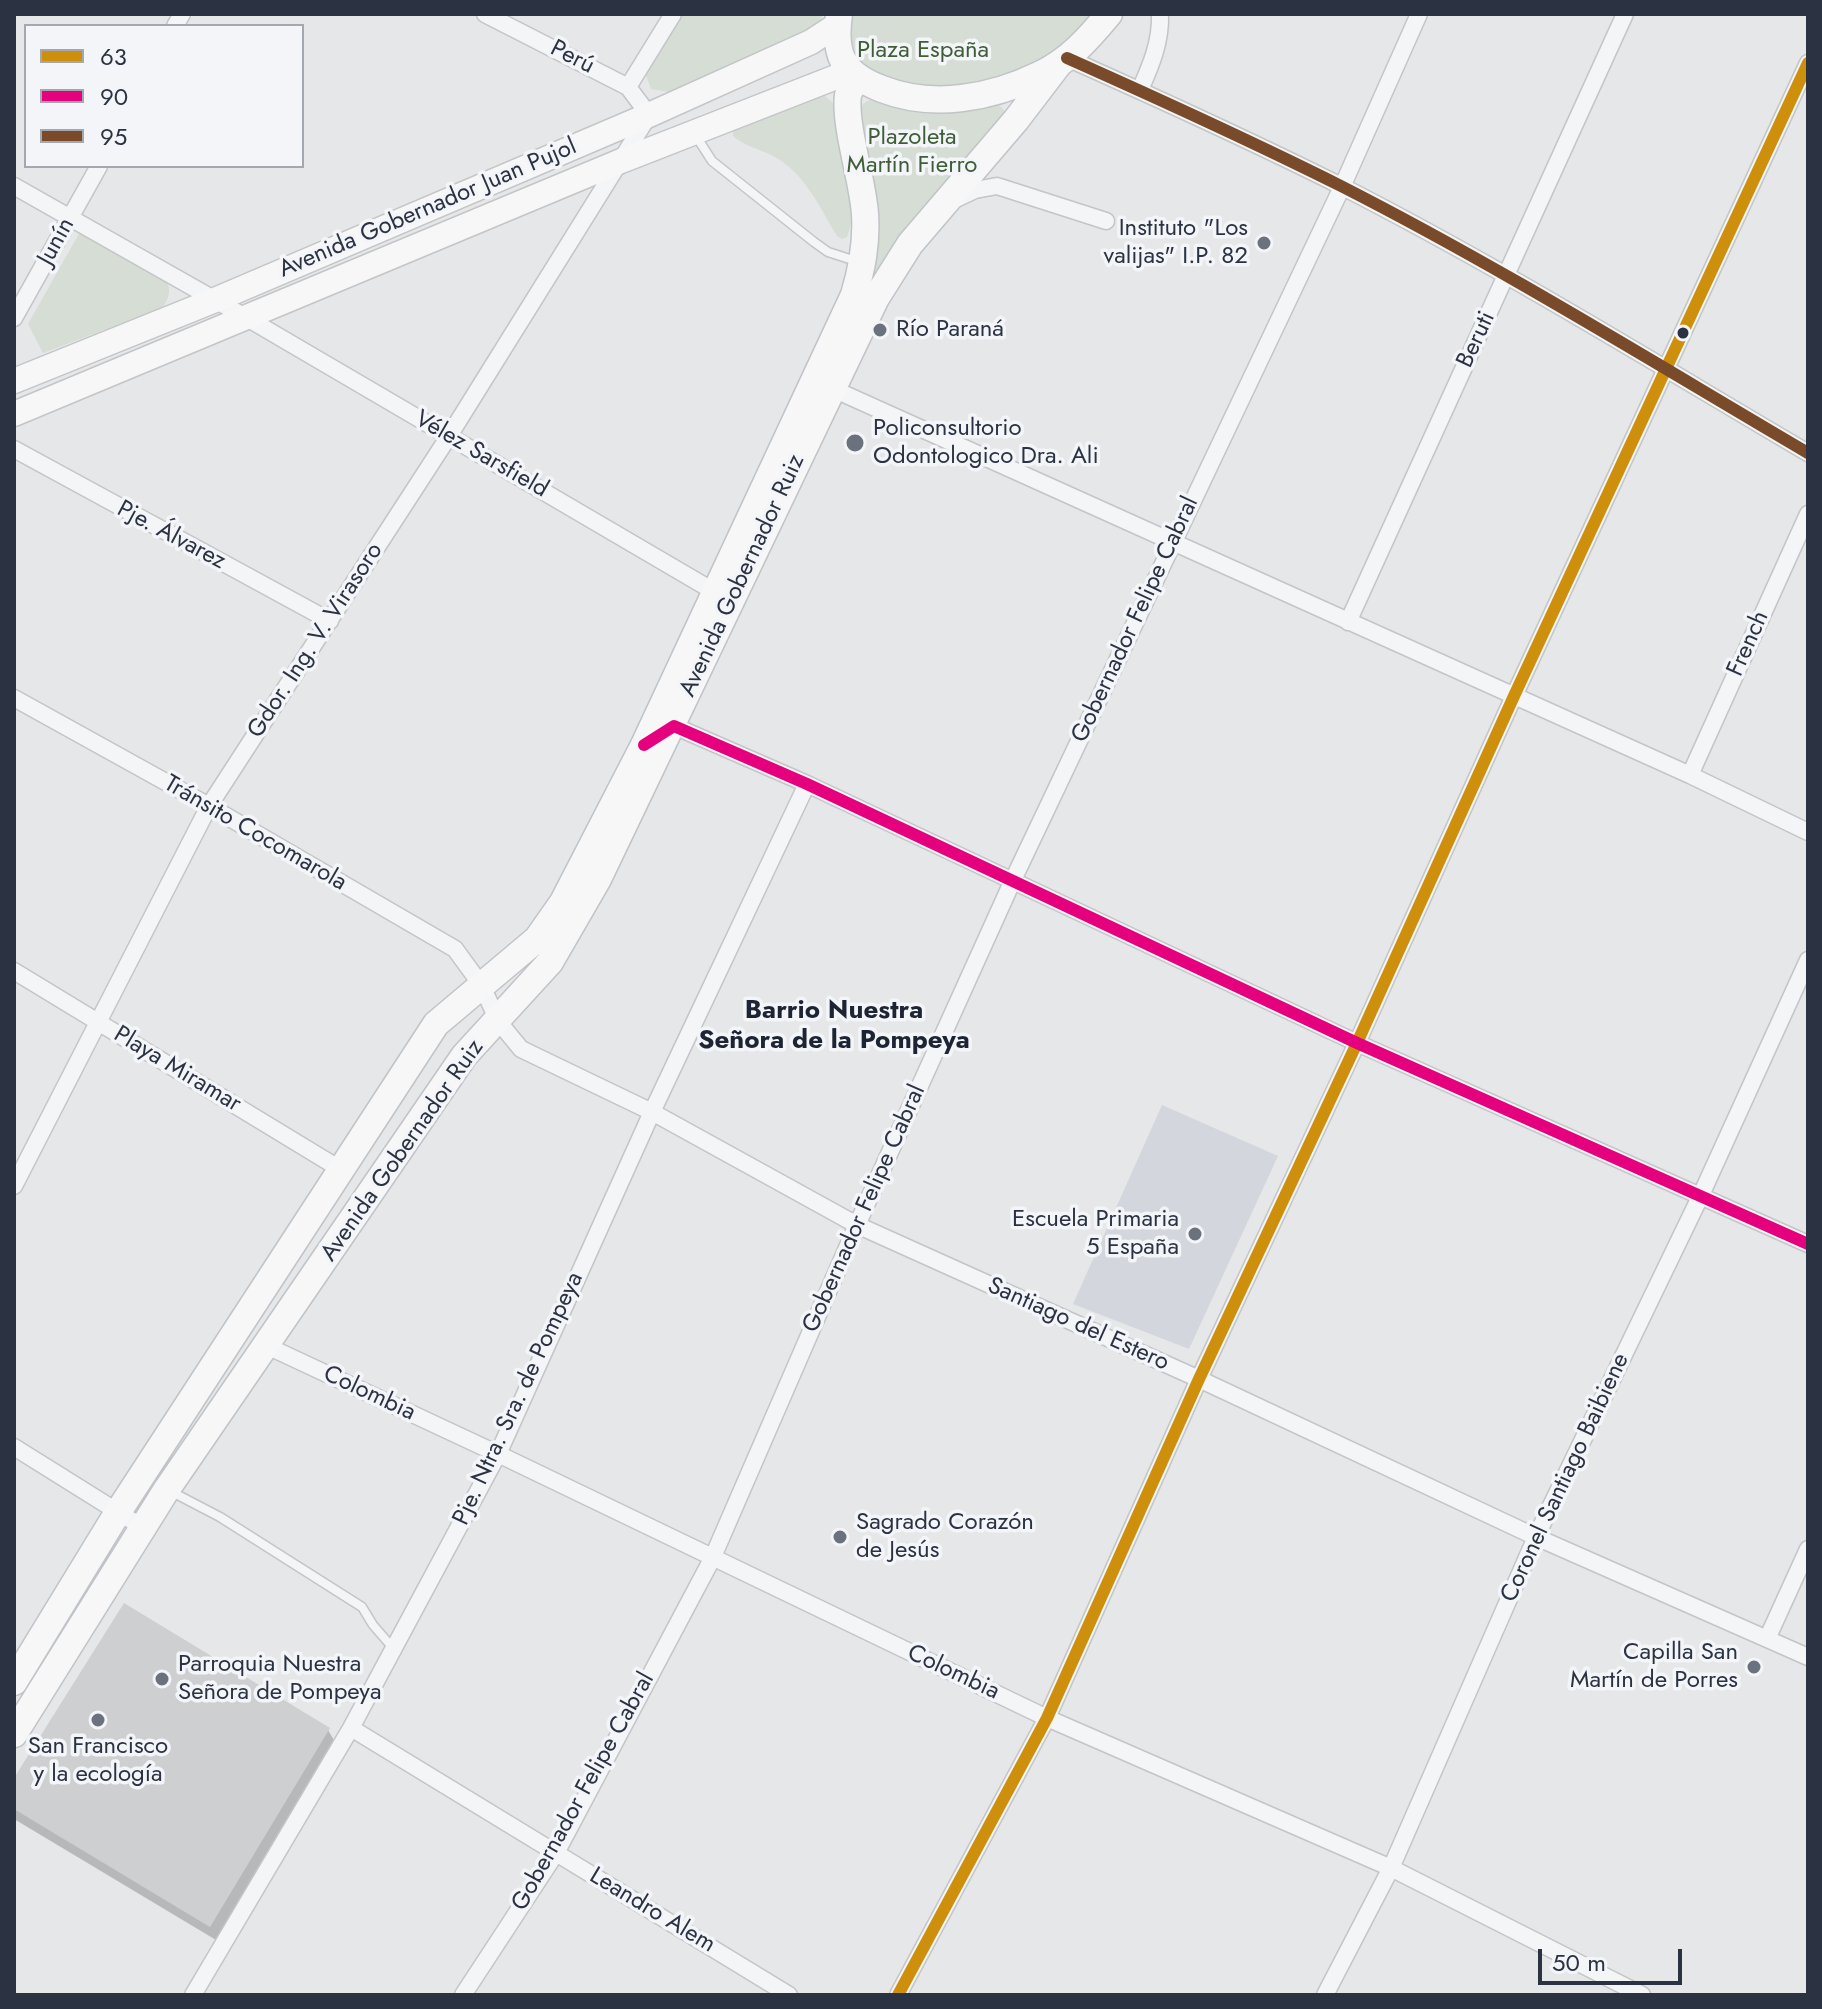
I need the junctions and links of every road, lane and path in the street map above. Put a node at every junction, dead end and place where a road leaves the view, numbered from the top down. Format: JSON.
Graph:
{"nodes":[{"id":1,"x":485,"y":14,"type":"edge"},
{"id":2,"x":673,"y":14,"type":"edge"},
{"id":3,"x":1109,"y":14,"type":"edge"},
{"id":4,"x":1160,"y":14,"type":"edge"},
{"id":5,"x":1419,"y":14,"type":"edge"},
{"id":6,"x":1625,"y":14,"type":"edge"},
{"id":7,"x":838,"y":20,"type":"edge"},
{"id":8,"x":1062,"y":62,"type":"junction"},
{"id":9,"x":1808,"y":63,"type":"edge"},
{"id":10,"x":853,"y":75,"type":"junction"},
{"id":11,"x":628,"y":87,"type":"junction"},
{"id":12,"x":1140,"y":90,"type":"junction"},
{"id":13,"x":649,"y":115,"type":"junction"},
{"id":14,"x":694,"y":133,"type":"junction"},
{"id":15,"x":621,"y":161,"type":"junction"},
{"id":16,"x":98,"y":168,"type":"edge"},
{"id":17,"x":14,"y":186,"type":"edge"},
{"id":18,"x":1342,"y":187,"type":"junction"},
{"id":19,"x":939,"y":207,"type":"junction"},
{"id":20,"x":70,"y":219,"type":"junction"},
{"id":21,"x":1106,"y":221,"type":"dead end"},
{"id":22,"x":864,"y":263,"type":"junction"},
{"id":23,"x":1506,"y":277,"type":"junction"},
{"id":24,"x":217,"y":301,"type":"junction"},
{"id":25,"x":14,"y":318,"type":"edge"},
{"id":26,"x":247,"y":318,"type":"junction"},
{"id":27,"x":1665,"y":369,"type":"junction"},
{"id":28,"x":14,"y":381,"type":"edge"},
{"id":29,"x":831,"y":388,"type":"junction"},
{"id":30,"x":14,"y":414,"type":"edge"},
{"id":31,"x":449,"y":436,"type":"junction"},
{"id":32,"x":14,"y":449,"type":"edge"},
{"id":33,"x":1808,"y":453,"type":"edge"},
{"id":34,"x":1808,"y":514,"type":"edge"},
{"id":35,"x":1173,"y":542,"type":"junction"},
{"id":36,"x":715,"y":592,"type":"junction"},
{"id":37,"x":330,"y":621,"type":"junction"},
{"id":38,"x":1348,"y":622,"type":"junction"},
{"id":39,"x":1514,"y":696,"type":"junction"},
{"id":40,"x":14,"y":698,"type":"edge"},
{"id":41,"x":674,"y":726,"type":"junction"},
{"id":42,"x":644,"y":745,"type":"junction"},
{"id":43,"x":1690,"y":775,"type":"junction"},
{"id":44,"x":807,"y":784,"type":"junction"},
{"id":45,"x":209,"y":806,"type":"junction"},
{"id":46,"x":1808,"y":832,"type":"edge"},
{"id":47,"x":1013,"y":880,"type":"junction"},
{"id":48,"x":1808,"y":960,"type":"edge"},
{"id":49,"x":14,"y":971,"type":"edge"},
{"id":50,"x":482,"y":986,"type":"junction"},
{"id":51,"x":97,"y":1021,"type":"junction"},
{"id":52,"x":498,"y":1021,"type":"junction"},
{"id":53,"x":1357,"y":1043,"type":"junction"},
{"id":54,"x":652,"y":1112,"type":"junction"},
{"id":55,"x":340,"y":1169,"type":"junction"},
{"id":56,"x":14,"y":1186,"type":"edge"},
{"id":57,"x":1701,"y":1195,"type":"junction"},
{"id":58,"x":857,"y":1225,"type":"junction"},
{"id":59,"x":1808,"y":1244,"type":"edge"},
{"id":60,"x":267,"y":1346,"type":"junction"},
{"id":61,"x":1199,"y":1379,"type":"junction"},
{"id":62,"x":14,"y":1447,"type":"edge"},
{"id":63,"x":498,"y":1454,"type":"junction"},
{"id":64,"x":167,"y":1489,"type":"junction"},
{"id":65,"x":118,"y":1512,"type":"junction"},
{"id":66,"x":142,"y":1527,"type":"junction"},
{"id":67,"x":1536,"y":1537,"type":"junction"},
{"id":68,"x":1808,"y":1549,"type":"edge"},
{"id":69,"x":712,"y":1559,"type":"junction"},
{"id":70,"x":1767,"y":1639,"type":"junction"},
{"id":71,"x":393,"y":1649,"type":"junction"},
{"id":72,"x":1808,"y":1657,"type":"edge"},
{"id":73,"x":14,"y":1682,"type":"edge"},
{"id":74,"x":1047,"y":1718,"type":"junction"},
{"id":75,"x":351,"y":1728,"type":"junction"},
{"id":76,"x":14,"y":1734,"type":"edge"},
{"id":77,"x":556,"y":1853,"type":"junction"},
{"id":78,"x":1391,"y":1868,"type":"junction"},
{"id":79,"x":193,"y":1995,"type":"edge"},
{"id":80,"x":463,"y":1995,"type":"edge"},
{"id":81,"x":789,"y":1995,"type":"edge"},
{"id":82,"x":898,"y":1995,"type":"edge"},
{"id":83,"x":1325,"y":1995,"type":"edge"},
{"id":84,"x":1642,"y":1995,"type":"edge"}],
"edges":[{"from":1,"to":11,"type":"street","name":"Perú"},
{"from":2,"to":11,"type":"street"},
{"from":3,"to":8,"type":"main road"},
{"from":4,"to":12,"type":"street"},
{"from":5,"to":18,"type":"street","name":"Gobernador Felipe Cabral"},
{"from":6,"to":23,"type":"street","name":"Beruti"},
{"from":7,"to":10,"type":"main road"},
{"from":7,"to":13,"type":"main road","name":"Avenida Gobernador Juan Pujol"},
{"from":8,"to":10,"type":"main road"},
{"from":8,"to":12,"type":"street"},
{"from":8,"to":19,"type":"main road","name":"Avenida Gobernador Ruiz"},
{"from":9,"to":27,"type":"street"},
{"from":10,"to":14,"type":"main road","name":"Avenida Gobernador Juan Pujol"},
{"from":10,"to":22,"type":"main road","name":"Avenida Gobernador Ruiz"},
{"from":11,"to":13,"type":"street","name":"Perú"},
{"from":12,"to":18,"type":"street"},
{"from":13,"to":15,"type":"street","name":"Gdor. Ing. V. Virasoro"},
{"from":13,"to":24,"type":"main road","name":"Avenida Gobernador Juan Pujol"},
{"from":14,"to":15,"type":"main road","name":"Avenida Gobernador Juan Pujol"},
{"from":14,"to":22,"type":"lane"},
{"from":15,"to":26,"type":"main road","name":"Avenida Gobernador Juan Pujol"},
{"from":15,"to":31,"type":"street","name":"Gdor. Ing. V. Virasoro"},
{"from":16,"to":20,"type":"street","name":"Junín"},
{"from":17,"to":20,"type":"street"},
{"from":18,"to":23,"type":"street"},
{"from":18,"to":35,"type":"street","name":"Gobernador Felipe Cabral"},
{"from":19,"to":21,"type":"street"},
{"from":19,"to":29,"type":"main road","name":"Avenida Gobernador Ruiz"},
{"from":20,"to":24,"type":"street"},
{"from":20,"to":25,"type":"street","name":"Junín"},
{"from":22,"to":36,"type":"main road","name":"Avenida Gobernador Ruiz"},
{"from":23,"to":27,"type":"street"},
{"from":23,"to":38,"type":"street","name":"Beruti"},
{"from":24,"to":26,"type":"street"},
{"from":24,"to":28,"type":"main road","name":"Avenida Gobernador Juan Pujol"},
{"from":26,"to":30,"type":"main road","name":"Avenida Gobernador Juan Pujol"},
{"from":26,"to":31,"type":"street","name":"Vélez Sarsfield"},
{"from":27,"to":33,"type":"street"},
{"from":27,"to":39,"type":"street"},
{"from":29,"to":35,"type":"street"},
{"from":29,"to":41,"type":"main road","name":"Avenida Gobernador Ruiz"},
{"from":31,"to":36,"type":"street","name":"Vélez Sarsfield"},
{"from":31,"to":37,"type":"street","name":"Gdor. Ing. V. Virasoro"},
{"from":32,"to":37,"type":"street","name":"Pje. Álvarez"},
{"from":34,"to":43,"type":"street","name":"French"},
{"from":35,"to":38,"type":"street"},
{"from":35,"to":47,"type":"street","name":"Gobernador Felipe Cabral"},
{"from":36,"to":42,"type":"main road","name":"Avenida Gobernador Ruiz"},
{"from":37,"to":45,"type":"street","name":"Gdor. Ing. V. Virasoro"},
{"from":38,"to":39,"type":"street"},
{"from":39,"to":43,"type":"street"},
{"from":39,"to":53,"type":"street"},
{"from":40,"to":45,"type":"street","name":"Tránsito Cocomarola"},
{"from":41,"to":42,"type":"street"},
{"from":41,"to":44,"type":"street"},
{"from":41,"to":52,"type":"main road","name":"Avenida Gobernador Ruiz"},
{"from":42,"to":50,"type":"main road","name":"Avenida Gobernador Ruiz"},
{"from":43,"to":46,"type":"street"},
{"from":44,"to":47,"type":"street"},
{"from":44,"to":54,"type":"street","name":"Pje. Ntra. Sra. de Pompeya"},
{"from":45,"to":50,"type":"street","name":"Tránsito Cocomarola"},
{"from":45,"to":51,"type":"street","name":"Gdor. Ing. V. Virasoro"},
{"from":47,"to":53,"type":"street"},
{"from":47,"to":58,"type":"street","name":"Gobernador Felipe Cabral"},
{"from":48,"to":57,"type":"street","name":"Coronel Santiago Baibiene"},
{"from":49,"to":51,"type":"street","name":"Playa Miramar"},
{"from":50,"to":52,"type":"street","name":"Tránsito Cocomarola"},
{"from":50,"to":55,"type":"main road","name":"Avenida Gobernador Ruiz"},
{"from":51,"to":55,"type":"street","name":"Playa Miramar"},
{"from":51,"to":56,"type":"street","name":"Gdor. Ing. V. Virasoro"},
{"from":52,"to":54,"type":"street","name":"Santiago del Estero"},
{"from":52,"to":60,"type":"main road","name":"Avenida Gobernador Ruiz"},
{"from":53,"to":57,"type":"street"},
{"from":53,"to":61,"type":"street"},
{"from":54,"to":58,"type":"street","name":"Santiago del Estero"},
{"from":54,"to":63,"type":"street","name":"Pje. Ntra. Sra. de Pompeya"},
{"from":55,"to":65,"type":"main road","name":"Avenida Gobernador Ruiz"},
{"from":57,"to":59,"type":"street"},
{"from":57,"to":67,"type":"street","name":"Coronel Santiago Baibiene"},
{"from":58,"to":61,"type":"street","name":"Santiago del Estero"},
{"from":58,"to":69,"type":"street","name":"Gobernador Felipe Cabral"},
{"from":60,"to":63,"type":"street","name":"Colombia"},
{"from":60,"to":64,"type":"main road","name":"Avenida Gobernador Ruiz"},
{"from":61,"to":67,"type":"street","name":"Santiago del Estero"},
{"from":61,"to":74,"type":"street"},
{"from":62,"to":65,"type":"street"},
{"from":63,"to":69,"type":"street","name":"Colombia"},
{"from":63,"to":71,"type":"street","name":"Pje. Ntra. Sra. de Pompeya"},
{"from":64,"to":66,"type":"main road","name":"Avenida Gobernador Ruiz"},
{"from":64,"to":71,"type":"lane"},
{"from":65,"to":66,"type":"street"},
{"from":65,"to":73,"type":"main road","name":"Avenida Gobernador Ruiz"},
{"from":66,"to":76,"type":"main road","name":"Avenida Gobernador Ruiz"},
{"from":67,"to":70,"type":"street","name":"Santiago del Estero"},
{"from":67,"to":78,"type":"street","name":"Coronel Santiago Baibiene"},
{"from":68,"to":70,"type":"street"},
{"from":69,"to":74,"type":"street","name":"Colombia"},
{"from":69,"to":77,"type":"street","name":"Gobernador Felipe Cabral"},
{"from":70,"to":72,"type":"street","name":"Santiago del Estero"},
{"from":71,"to":75,"type":"street","name":"Pje. Ntra. Sra. de Pompeya"},
{"from":74,"to":78,"type":"street","name":"Colombia"},
{"from":74,"to":82,"type":"street"},
{"from":75,"to":77,"type":"street","name":"Leandro Alem"},
{"from":75,"to":79,"type":"street","name":"Pje. Ntra. Sra. de Pompeya"},
{"from":77,"to":80,"type":"street","name":"Gobernador Felipe Cabral"},
{"from":77,"to":81,"type":"street","name":"Leandro Alem"},
{"from":78,"to":83,"type":"street","name":"Coronel Santiago Baibiene"},
{"from":78,"to":84,"type":"street","name":"Colombia"}]}
